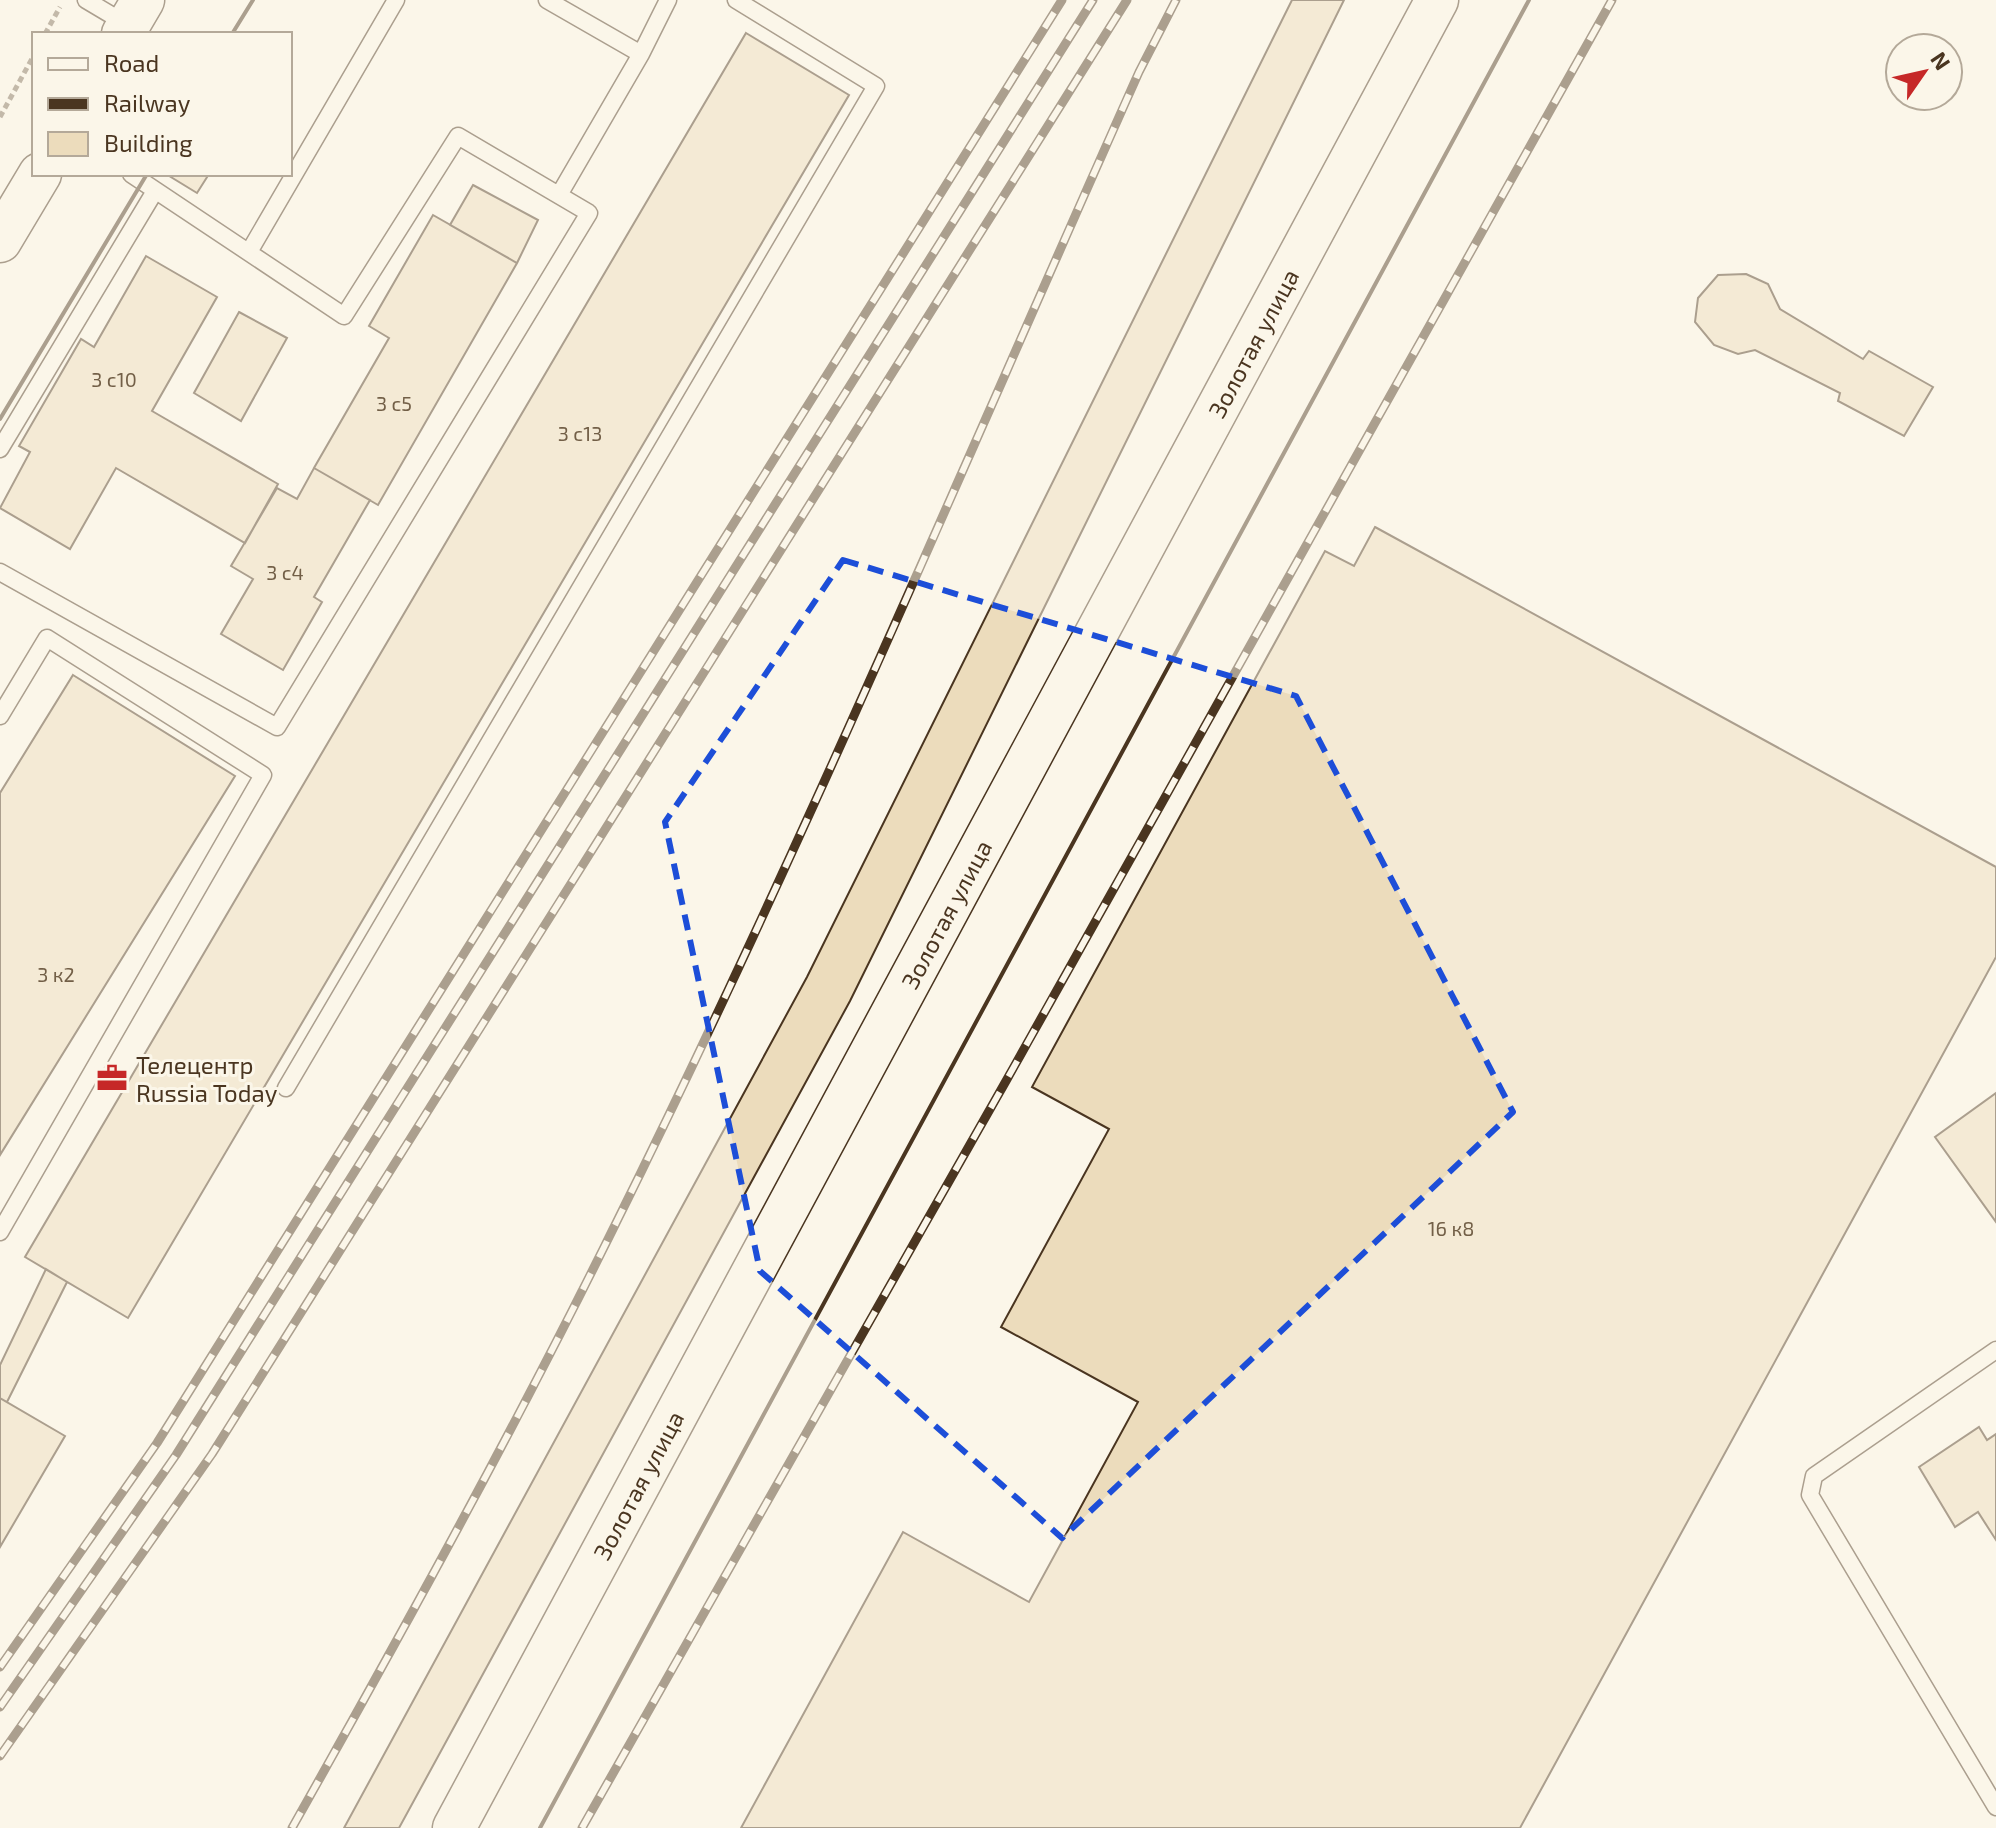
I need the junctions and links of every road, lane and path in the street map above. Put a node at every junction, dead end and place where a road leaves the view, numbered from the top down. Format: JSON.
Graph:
{"nodes":[{"id":1,"x":64,"y":0,"type":"edge"},
{"id":2,"x":86,"y":0,"type":"edge"},
{"id":3,"x":396,"y":0,"type":"edge"},
{"id":4,"x":547,"y":0,"type":"edge"},
{"id":5,"x":668,"y":0,"type":"edge"},
{"id":6,"x":736,"y":0,"type":"edge"},
{"id":7,"x":1437,"y":0,"type":"edge"},
{"id":8,"x":131,"y":20,"type":"edge"},
{"id":9,"x":46,"y":32,"type":"edge"},
{"id":10,"x":641,"y":54,"type":"junction"},
{"id":11,"x":32,"y":59,"type":"edge"},
{"id":12,"x":0,"y":117,"type":"edge"},
{"id":13,"x":39,"y":176,"type":"edge"},
{"id":14,"x":134,"y":176,"type":"edge"},
{"id":15,"x":155,"y":191,"type":"junction"},
{"id":16,"x":559,"y":195,"type":"junction"},
{"id":17,"x":0,"y":241,"type":"edge"},
{"id":18,"x":249,"y":252,"type":"junction"},
{"id":19,"x":0,"y":449,"type":"edge"},
{"id":20,"x":0,"y":572,"type":"edge"},
{"id":21,"x":0,"y":716,"type":"edge"},
{"id":22,"x":286,"y":1088,"type":"dead end"},
{"id":23,"x":0,"y":1232,"type":"edge"},
{"id":24,"x":1996,"y":1350,"type":"edge"},
{"id":25,"x":1996,"y":1807,"type":"edge"},
{"id":26,"x":454,"y":1828,"type":"edge"}],
"edges":[{"from":1,"to":9,"type":"path"},
{"from":2,"to":8,"type":"lane"},
{"from":3,"to":18,"type":"lane"},
{"from":4,"to":10,"type":"lane"},
{"from":5,"to":10,"type":"lane"},
{"from":6,"to":22,"type":"lane"},
{"from":7,"to":26,"type":"street","name":"Золотая улица"},
{"from":10,"to":16,"type":"lane"},
{"from":11,"to":12,"type":"path"},
{"from":13,"to":17,"type":"street"},
{"from":14,"to":15,"type":"lane"},
{"from":15,"to":18,"type":"lane"},
{"from":15,"to":19,"type":"lane"},
{"from":16,"to":18,"type":"lane"},
{"from":16,"to":20,"type":"lane"},
{"from":21,"to":23,"type":"lane"},
{"from":24,"to":25,"type":"lane"}]}
